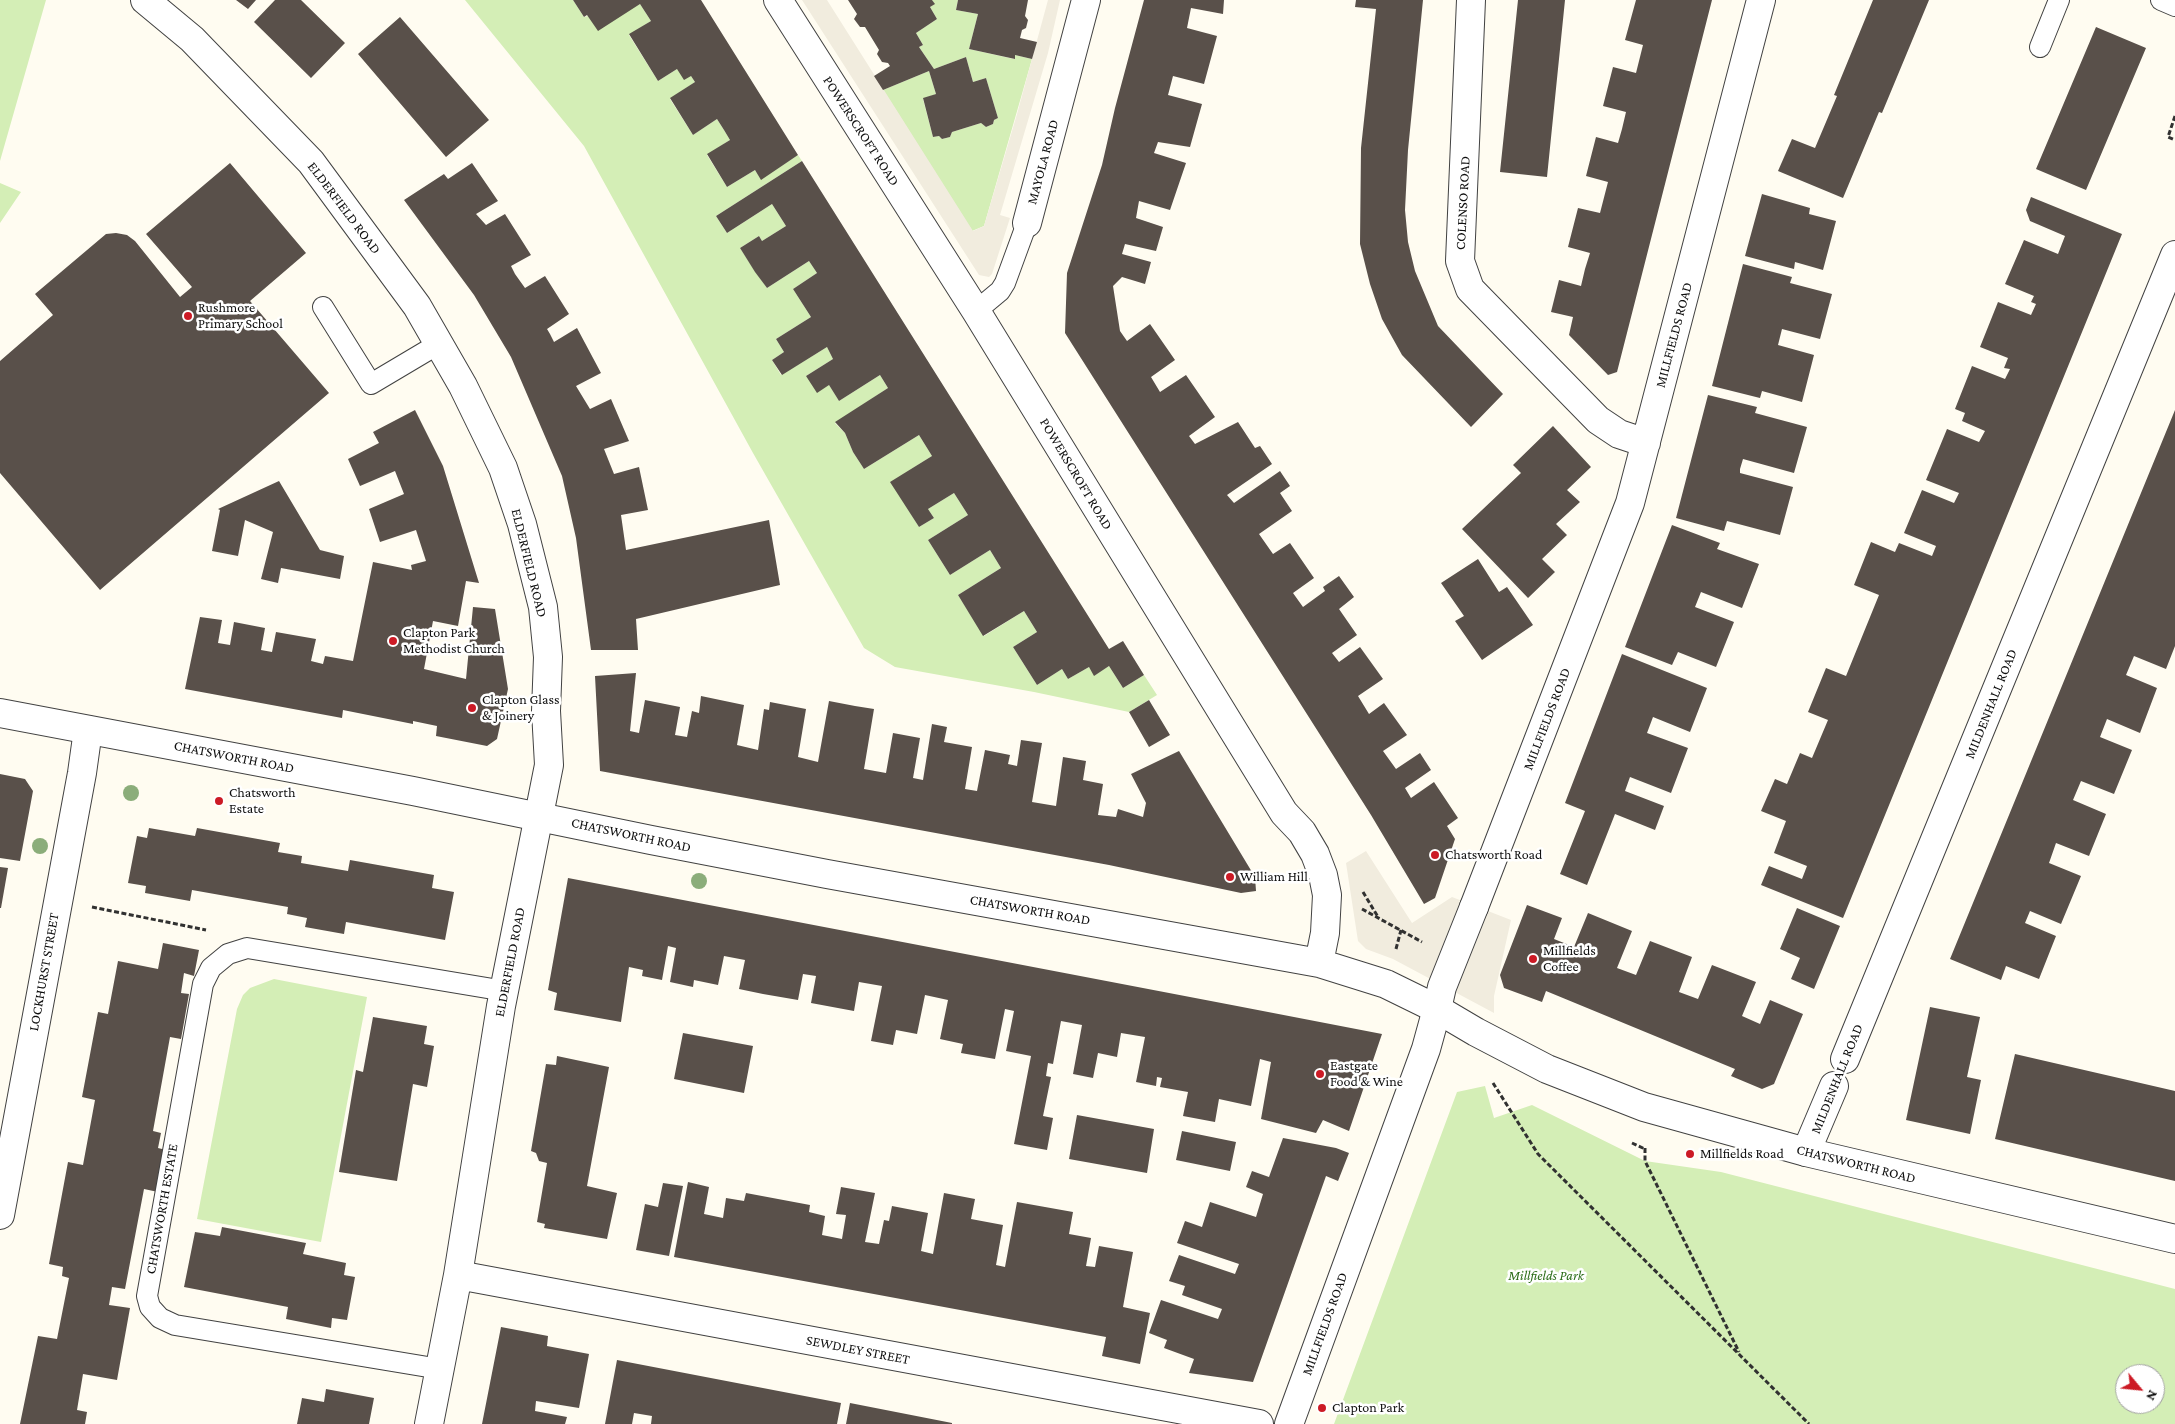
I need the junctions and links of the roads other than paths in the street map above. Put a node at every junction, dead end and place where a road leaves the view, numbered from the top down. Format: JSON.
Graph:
{"nodes":[{"id":1,"x":145,"y":0,"type":"edge"},
{"id":2,"x":778,"y":0,"type":"edge"},
{"id":3,"x":1086,"y":0,"type":"edge"},
{"id":4,"x":1472,"y":0,"type":"edge"},
{"id":5,"x":1761,"y":0,"type":"edge"},
{"id":6,"x":2059,"y":0,"type":"edge"},
{"id":7,"x":2160,"y":0,"type":"edge"},
{"id":8,"x":2175,"y":6,"type":"edge"},
{"id":9,"x":2040,"y":47,"type":"dead end"},
{"id":10,"x":1027,"y":223,"type":"joint"},
{"id":11,"x":2175,"y":256,"type":"edge"},
{"id":12,"x":323,"y":307,"type":"dead end"},
{"id":13,"x":976,"y":311,"type":"junction"},
{"id":14,"x":440,"y":342,"type":"junction"},
{"id":15,"x":1646,"y":443,"type":"junction"},
{"id":16,"x":0,"y":713,"type":"edge"},
{"id":17,"x":88,"y":730,"type":"junction"},
{"id":18,"x":538,"y":816,"type":"junction"},
{"id":19,"x":1319,"y":963,"type":"junction"},
{"id":20,"x":505,"y":991,"type":"junction"},
{"id":21,"x":1437,"y":1009,"type":"junction"},
{"id":22,"x":1845,"y":1059,"type":"joint"},
{"id":23,"x":1834,"y":1086,"type":"joint"},
{"id":24,"x":1806,"y":1152,"type":"junction"},
{"id":25,"x":0,"y":1215,"type":"edge"},
{"id":26,"x":2175,"y":1239,"type":"edge"},
{"id":27,"x":458,"y":1275,"type":"junction"},
{"id":28,"x":440,"y":1370,"type":"junction"},
{"id":29,"x":429,"y":1424,"type":"edge"},
{"id":30,"x":1259,"y":1424,"type":"edge"},
{"id":31,"x":1289,"y":1424,"type":"edge"}],
"edges":[{"from":1,"to":14,"type":"street","name":"ELDERFIELD ROAD"},
{"from":2,"to":13,"type":"street","name":"POWERSCROFT ROAD"},
{"from":3,"to":10,"type":"street","name":"MAYOLA ROAD"},
{"from":4,"to":15,"type":"street","name":"COLENSO ROAD"},
{"from":5,"to":15,"type":"street","name":"MILLFIELDS ROAD"},
{"from":6,"to":9,"type":"lane"},
{"from":7,"to":8,"type":"lane"},
{"from":10,"to":13,"type":"lane","name":"MAYOLA ROAD"},
{"from":11,"to":22,"type":"street","name":"MILDENHALL ROAD"},
{"from":12,"to":14,"type":"lane"},
{"from":13,"to":19,"type":"street","name":"POWERSCROFT ROAD"},
{"from":14,"to":18,"type":"street","name":"ELDERFIELD ROAD"},
{"from":15,"to":21,"type":"street","name":"MILLFIELDS ROAD"},
{"from":16,"to":17,"type":"street","name":"CHATSWORTH ROAD"},
{"from":17,"to":18,"type":"street","name":"CHATSWORTH ROAD"},
{"from":17,"to":25,"type":"street","name":"LOCKHURST STREET"},
{"from":18,"to":19,"type":"street","name":"CHATSWORTH ROAD"},
{"from":18,"to":20,"type":"street","name":"ELDERFIELD ROAD"},
{"from":19,"to":21,"type":"street","name":"CHATSWORTH ROAD"},
{"from":20,"to":27,"type":"street","name":"ELDERFIELD ROAD"},
{"from":20,"to":28,"type":"lane","name":"CHATSWORTH ESTATE"},
{"from":21,"to":24,"type":"street","name":"CHATSWORTH ROAD"},
{"from":21,"to":31,"type":"street","name":"MILLFIELDS ROAD"},
{"from":22,"to":23,"type":"lane","name":"MILDENHALL ROAD"},
{"from":23,"to":24,"type":"street","name":"MILDENHALL ROAD"},
{"from":24,"to":26,"type":"street","name":"CHATSWORTH ROAD"},
{"from":27,"to":28,"type":"street","name":"ELDERFIELD ROAD"},
{"from":27,"to":30,"type":"street","name":"SEWDLEY STREET"},
{"from":28,"to":29,"type":"street","name":"ELDERFIELD ROAD"}]}
